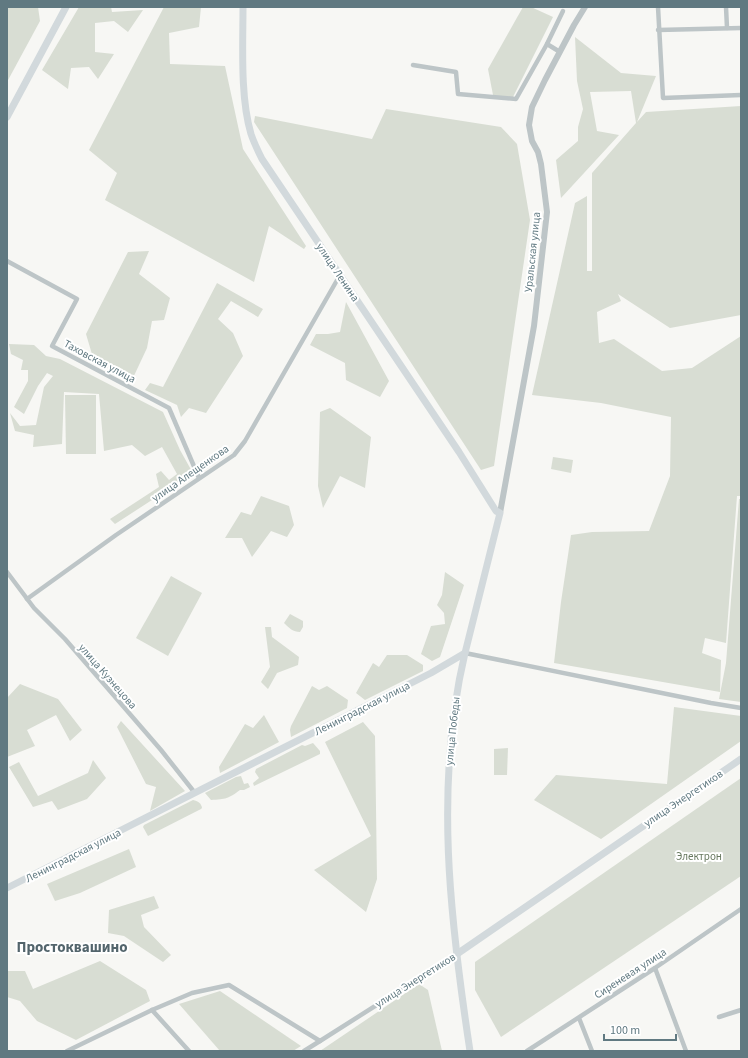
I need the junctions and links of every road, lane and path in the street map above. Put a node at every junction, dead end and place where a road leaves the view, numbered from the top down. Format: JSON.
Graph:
{"nodes":[{"id":1,"x":66,"y":7,"type":"edge"},
{"id":2,"x":244,"y":7,"type":"edge"},
{"id":3,"x":585,"y":7,"type":"edge"},
{"id":4,"x":658,"y":7,"type":"edge"},
{"id":5,"x":726,"y":7,"type":"edge"},
{"id":6,"x":563,"y":11,"type":"dead end"},
{"id":7,"x":727,"y":28,"type":"junction"},
{"id":8,"x":741,"y":28,"type":"edge"},
{"id":9,"x":658,"y":30,"type":"junction"},
{"id":10,"x":546,"y":44,"type":"junction"},
{"id":11,"x":560,"y":52,"type":"junction"},
{"id":12,"x":413,"y":65,"type":"dead end"},
{"id":13,"x":741,"y":95,"type":"edge"},
{"id":14,"x":7,"y":117,"type":"edge"},
{"id":15,"x":7,"y":261,"type":"edge"},
{"id":16,"x":340,"y":275,"type":"junction"},
{"id":17,"x":199,"y":478,"type":"junction"},
{"id":18,"x":500,"y":513,"type":"junction"},
{"id":19,"x":7,"y":572,"type":"edge"},
{"id":20,"x":27,"y":600,"type":"junction"},
{"id":21,"x":465,"y":653,"type":"junction"},
{"id":22,"x":741,"y":708,"type":"edge"},
{"id":23,"x":741,"y":759,"type":"edge"},
{"id":24,"x":195,"y":793,"type":"junction"},
{"id":25,"x":7,"y":888,"type":"edge"},
{"id":26,"x":741,"y":910,"type":"edge"},
{"id":27,"x":457,"y":954,"type":"junction"},
{"id":28,"x":655,"y":968,"type":"junction"},
{"id":29,"x":152,"y":1010,"type":"junction"},
{"id":30,"x":741,"y":1010,"type":"edge"},
{"id":31,"x":719,"y":1017,"type":"dead end"},
{"id":32,"x":579,"y":1018,"type":"junction"},
{"id":33,"x":320,"y":1041,"type":"junction"},
{"id":34,"x":67,"y":1051,"type":"edge"},
{"id":35,"x":189,"y":1051,"type":"edge"},
{"id":36,"x":304,"y":1051,"type":"edge"},
{"id":37,"x":470,"y":1051,"type":"edge"},
{"id":38,"x":528,"y":1051,"type":"edge"},
{"id":39,"x":592,"y":1051,"type":"edge"},
{"id":40,"x":686,"y":1051,"type":"edge"}],
"edges":[{"from":1,"to":14,"type":"main road"},
{"from":2,"to":16,"type":"main road","name":"улица Ленина"},
{"from":3,"to":11,"type":"street","name":"Уральская улица"},
{"from":4,"to":9,"type":"street"},
{"from":5,"to":7,"type":"street"},
{"from":6,"to":10,"type":"street"},
{"from":7,"to":8,"type":"street"},
{"from":7,"to":9,"type":"street"},
{"from":9,"to":13,"type":"street"},
{"from":10,"to":11,"type":"street"},
{"from":10,"to":12,"type":"street"},
{"from":11,"to":18,"type":"street","name":"Уральская улица"},
{"from":15,"to":17,"type":"street","name":"Таховская улица"},
{"from":16,"to":17,"type":"street","name":"улица Алещенкова"},
{"from":16,"to":18,"type":"main road","name":"улица Ленина"},
{"from":17,"to":20,"type":"street","name":"улица Алещенкова"},
{"from":18,"to":21,"type":"main road","name":"улица Победы"},
{"from":19,"to":20,"type":"street","name":"улица Кузнецова"},
{"from":20,"to":24,"type":"street","name":"улица Кузнецова"},
{"from":21,"to":22,"type":"street"},
{"from":21,"to":24,"type":"main road","name":"Ленинградская улица"},
{"from":21,"to":27,"type":"main road","name":"улица Победы"},
{"from":23,"to":27,"type":"main road","name":"улица Энергетиков"},
{"from":24,"to":25,"type":"main road","name":"Ленинградская улица"},
{"from":26,"to":28,"type":"street","name":"Сиреневая улица"},
{"from":27,"to":33,"type":"street","name":"улица Энергетиков"},
{"from":27,"to":37,"type":"main road","name":"улица Победы"},
{"from":28,"to":32,"type":"street","name":"Сиреневая улица"},
{"from":28,"to":40,"type":"street"},
{"from":29,"to":33,"type":"street"},
{"from":29,"to":34,"type":"street"},
{"from":29,"to":35,"type":"street"},
{"from":30,"to":31,"type":"street"},
{"from":32,"to":38,"type":"street","name":"Сиреневая улица"},
{"from":32,"to":39,"type":"street"},
{"from":33,"to":36,"type":"street","name":"улица Энергетиков"}]}
